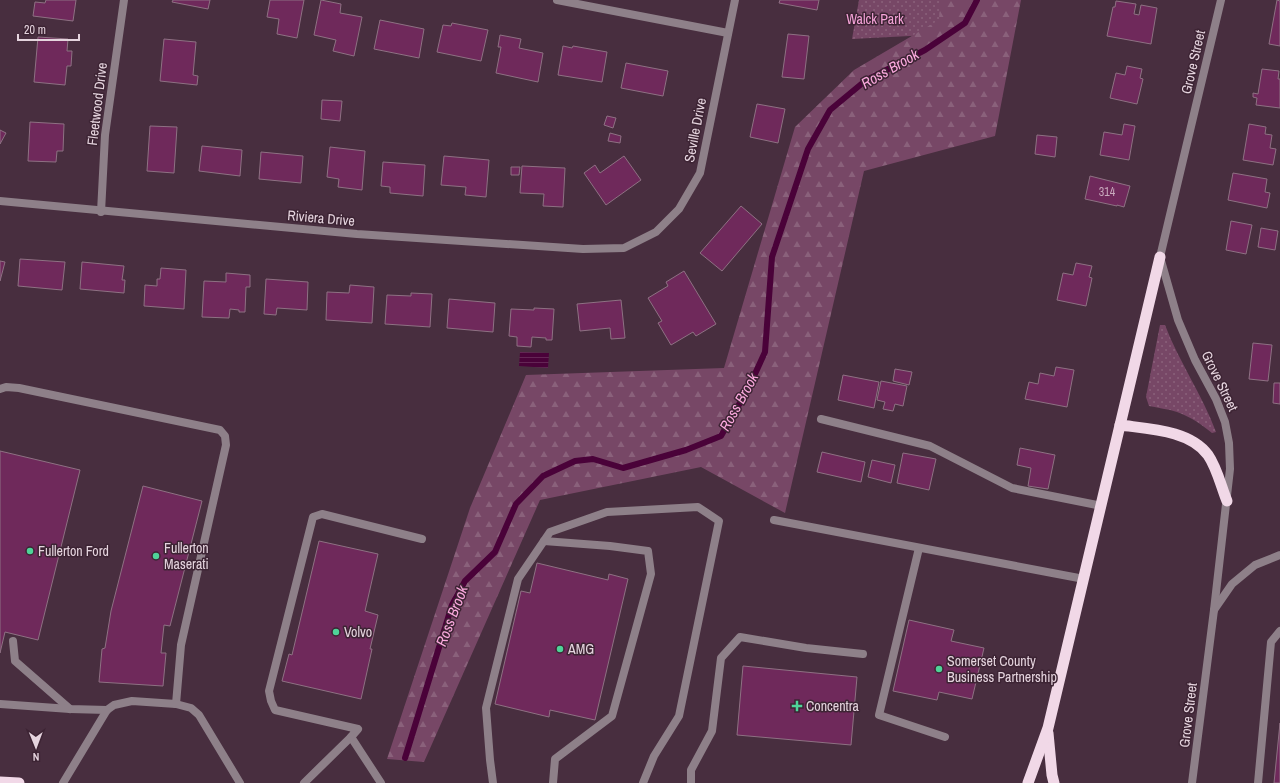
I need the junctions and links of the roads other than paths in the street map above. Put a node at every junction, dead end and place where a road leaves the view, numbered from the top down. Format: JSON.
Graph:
{"nodes":[{"id":1,"x":124,"y":0,"type":"edge"},
{"id":2,"x":557,"y":0,"type":"edge"},
{"id":3,"x":735,"y":0,"type":"edge"},
{"id":4,"x":1221,"y":0,"type":"edge"},
{"id":5,"x":728,"y":33,"type":"junction"},
{"id":6,"x":0,"y":201,"type":"edge"},
{"id":7,"x":102,"y":212,"type":"junction"},
{"id":8,"x":639,"y":240,"type":"joint"},
{"id":9,"x":1160,"y":257,"type":"junction"},
{"id":10,"x":0,"y":389,"type":"edge"},
{"id":11,"x":820,"y":419,"type":"dead end"},
{"id":12,"x":1120,"y":425,"type":"junction"},
{"id":13,"x":1226,"y":501,"type":"junction"},
{"id":14,"x":1102,"y":506,"type":"junction"},
{"id":15,"x":774,"y":520,"type":"dead end"},
{"id":16,"x":422,"y":539,"type":"dead end"},
{"id":17,"x":544,"y":541,"type":"junction"},
{"id":18,"x":919,"y":548,"type":"junction"},
{"id":19,"x":1280,"y":555,"type":"edge"},
{"id":20,"x":1084,"y":579,"type":"junction"},
{"id":21,"x":1214,"y":610,"type":"junction"},
{"id":22,"x":1280,"y":631,"type":"edge"},
{"id":23,"x":13,"y":641,"type":"dead end"},
{"id":24,"x":863,"y":654,"type":"dead end"},
{"id":25,"x":0,"y":704,"type":"edge"},
{"id":26,"x":176,"y":704,"type":"junction"},
{"id":27,"x":70,"y":709,"type":"junction"},
{"id":28,"x":106,"y":710,"type":"junction"},
{"id":29,"x":1048,"y":728,"type":"junction"},
{"id":30,"x":945,"y":737,"type":"dead end"},
{"id":31,"x":351,"y":738,"type":"junction"},
{"id":32,"x":0,"y":782,"type":"edge"},
{"id":33,"x":18,"y":783,"type":"edge"},
{"id":34,"x":63,"y":783,"type":"edge"},
{"id":35,"x":240,"y":783,"type":"edge"},
{"id":36,"x":304,"y":783,"type":"edge"},
{"id":37,"x":381,"y":783,"type":"edge"},
{"id":38,"x":493,"y":783,"type":"edge"},
{"id":39,"x":553,"y":783,"type":"edge"},
{"id":40,"x":643,"y":783,"type":"edge"},
{"id":41,"x":691,"y":783,"type":"edge"},
{"id":42,"x":1028,"y":783,"type":"edge"},
{"id":43,"x":1054,"y":783,"type":"edge"},
{"id":44,"x":1192,"y":783,"type":"edge"},
{"id":45,"x":1258,"y":783,"type":"edge"}],
"edges":[{"from":1,"to":7,"type":"street","name":"Fleetwood Drive"},
{"from":2,"to":5,"type":"street"},
{"from":3,"to":5,"type":"street","name":"Seville Drive"},
{"from":4,"to":9,"type":"street","name":"Grove Street"},
{"from":5,"to":8,"type":"street","name":"Seville Drive"},
{"from":6,"to":7,"type":"street","name":"Riviera Drive"},
{"from":7,"to":8,"type":"street","name":"Riviera Drive"},
{"from":9,"to":12,"type":"highway"},
{"from":9,"to":13,"type":"street","name":"Grove Street"},
{"from":10,"to":26,"type":"street"},
{"from":11,"to":14,"type":"street"},
{"from":12,"to":13,"type":"highway"},
{"from":12,"to":14,"type":"highway"},
{"from":13,"to":21,"type":"street","name":"Grove Street"},
{"from":14,"to":20,"type":"highway"},
{"from":15,"to":18,"type":"street"},
{"from":16,"to":31,"type":"street"},
{"from":17,"to":38,"type":"street"},
{"from":17,"to":39,"type":"street"},
{"from":17,"to":40,"type":"street"},
{"from":18,"to":20,"type":"street"},
{"from":18,"to":30,"type":"street"},
{"from":19,"to":21,"type":"street"},
{"from":20,"to":29,"type":"highway"},
{"from":21,"to":44,"type":"street","name":"Grove Street"},
{"from":22,"to":45,"type":"street"},
{"from":23,"to":27,"type":"street"},
{"from":24,"to":41,"type":"street"},
{"from":25,"to":27,"type":"street"},
{"from":26,"to":28,"type":"street"},
{"from":26,"to":35,"type":"street"},
{"from":27,"to":28,"type":"street"},
{"from":28,"to":34,"type":"street"},
{"from":29,"to":42,"type":"highway"},
{"from":29,"to":43,"type":"highway"},
{"from":31,"to":36,"type":"street"},
{"from":31,"to":37,"type":"street"},
{"from":32,"to":33,"type":"highway"}]}
